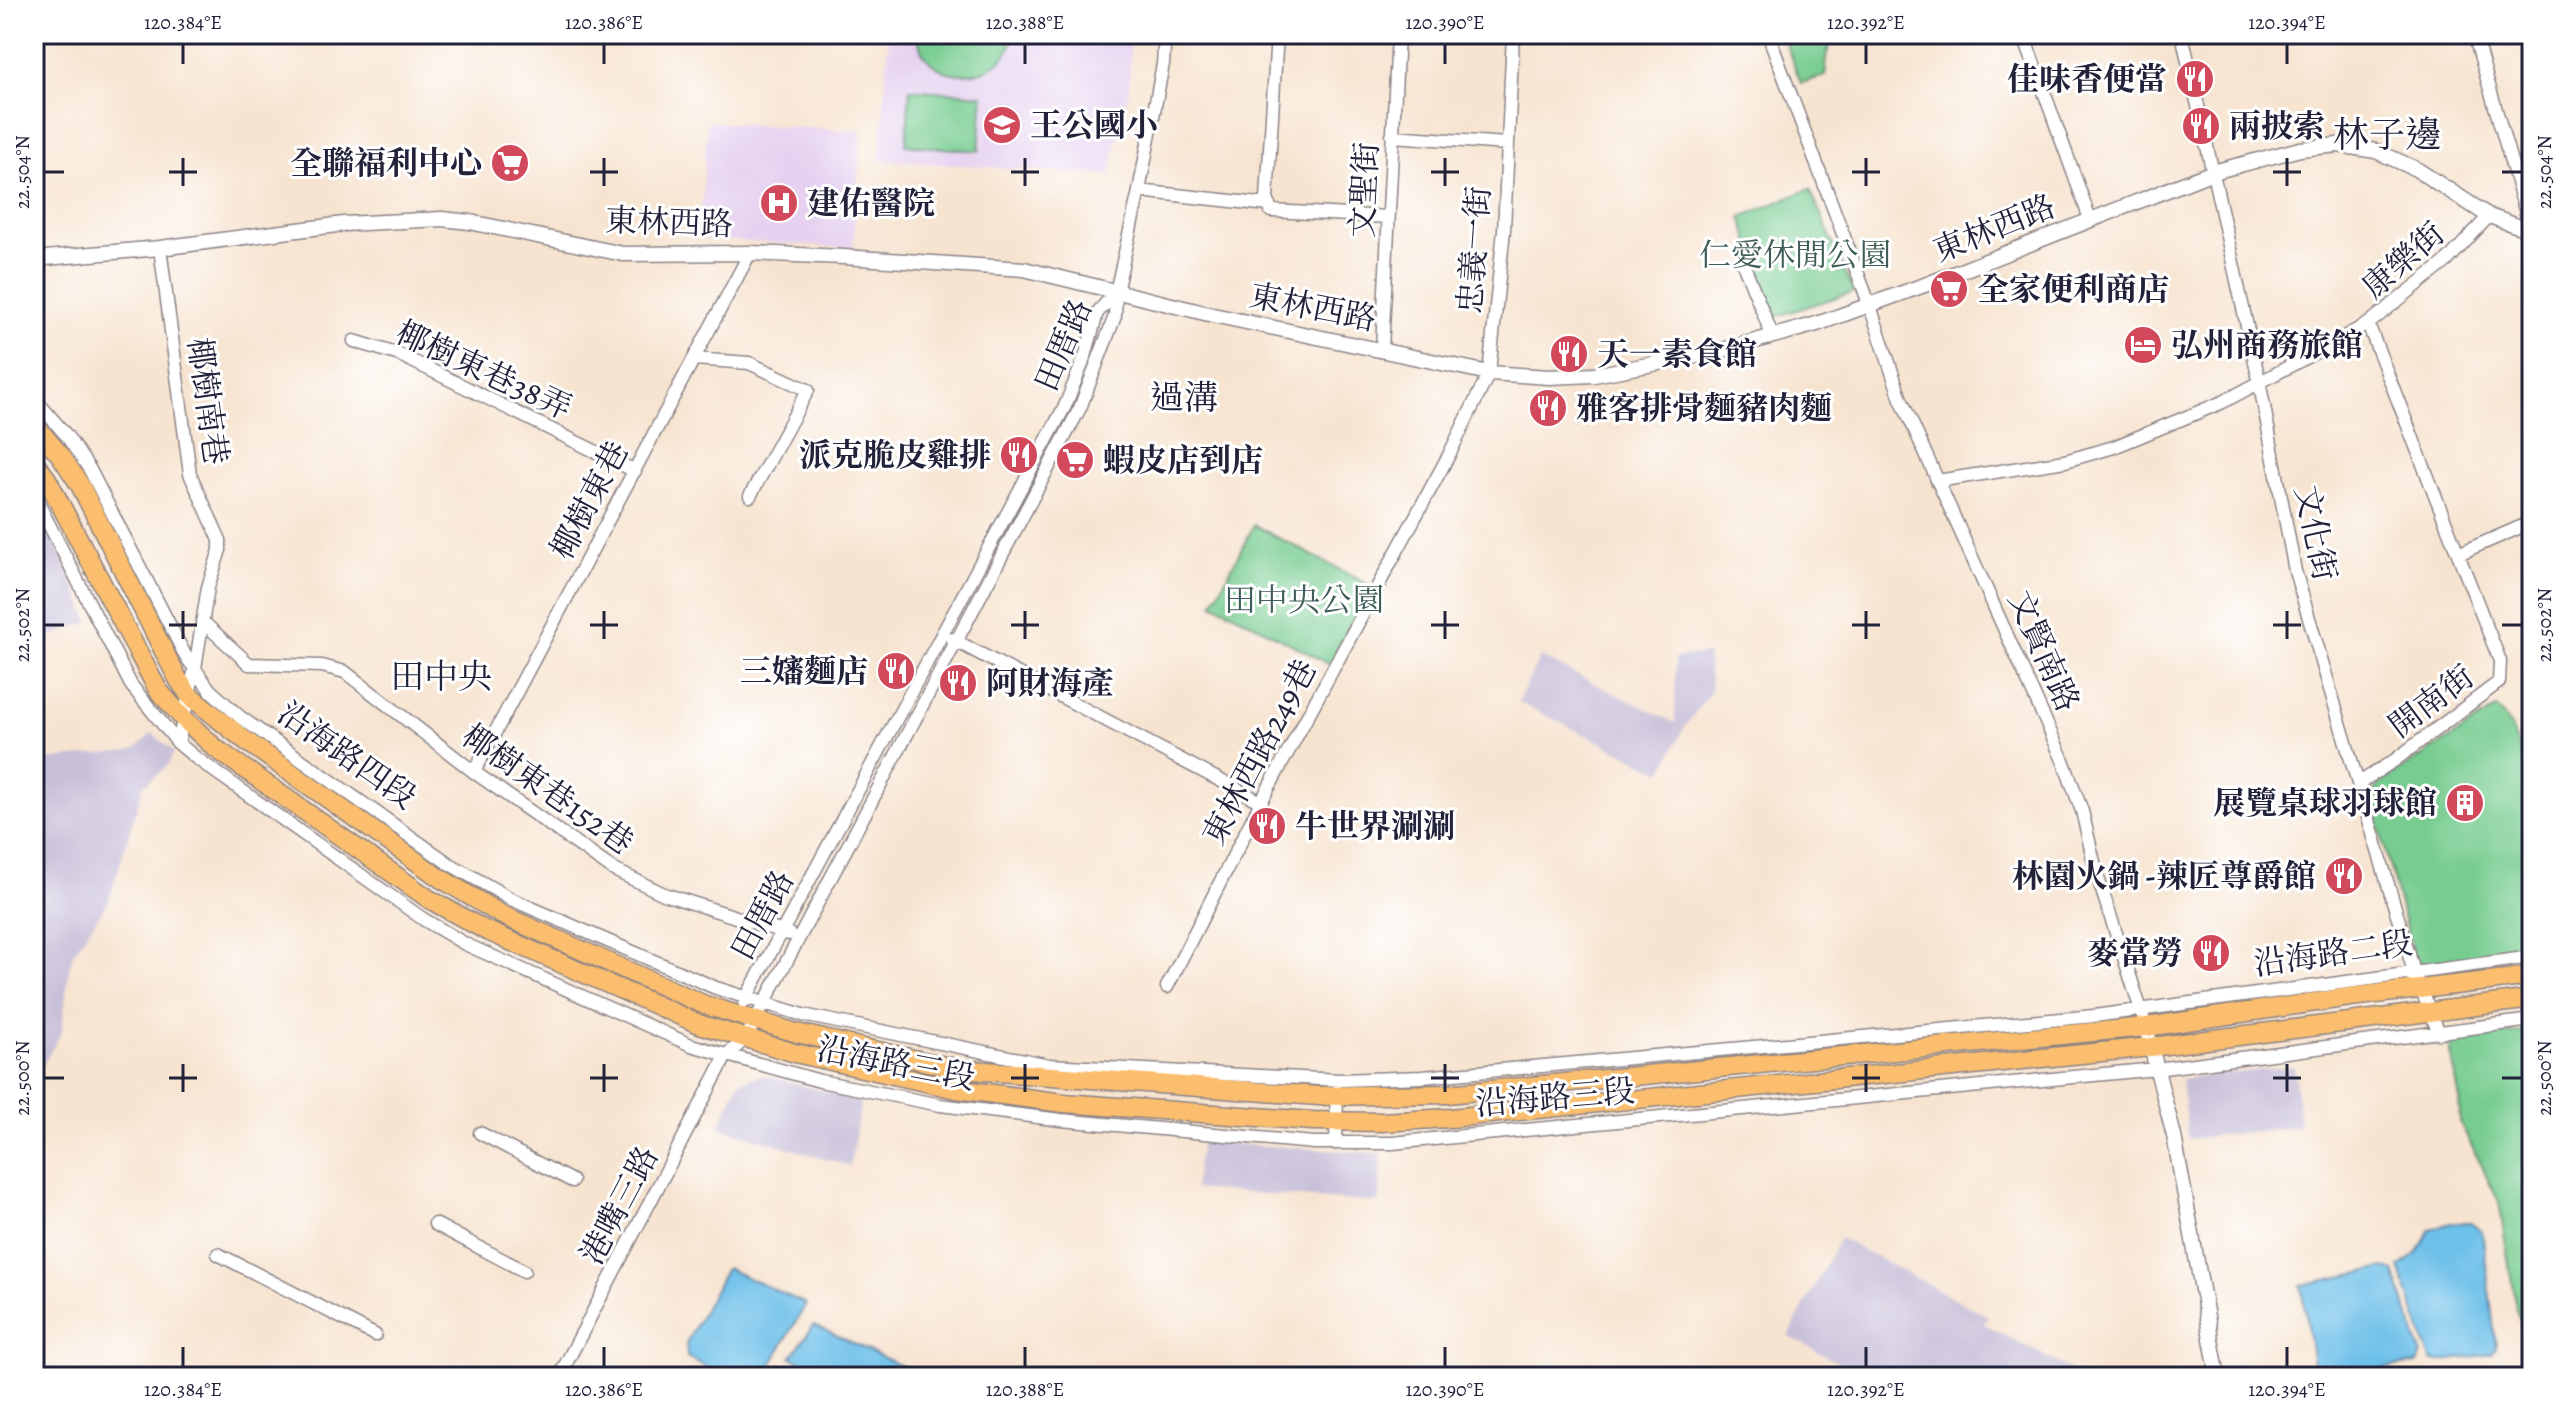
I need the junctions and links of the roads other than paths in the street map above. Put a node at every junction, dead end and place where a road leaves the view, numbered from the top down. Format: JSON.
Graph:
{"nodes":[{"id":1,"x":1165,"y":34,"type":"edge"},
{"id":2,"x":1277,"y":34,"type":"edge"},
{"id":3,"x":1398,"y":34,"type":"edge"},
{"id":4,"x":1513,"y":34,"type":"edge"},
{"id":5,"x":1768,"y":34,"type":"edge"},
{"id":6,"x":2023,"y":34,"type":"edge"},
{"id":7,"x":2182,"y":34,"type":"edge"},
{"id":8,"x":2474,"y":34,"type":"edge"},
{"id":9,"x":1392,"y":136,"type":"junction"},
{"id":10,"x":1507,"y":144,"type":"junction"},
{"id":11,"x":2213,"y":172,"type":"junction"},
{"id":12,"x":1139,"y":191,"type":"junction"},
{"id":13,"x":1269,"y":205,"type":"junction"},
{"id":14,"x":2489,"y":216,"type":"junction"},
{"id":15,"x":1388,"y":217,"type":"junction"},
{"id":16,"x":2090,"y":219,"type":"junction"},
{"id":17,"x":2532,"y":232,"type":"edge"},
{"id":18,"x":160,"y":248,"type":"junction"},
{"id":19,"x":750,"y":253,"type":"junction"},
{"id":20,"x":34,"y":259,"type":"edge"},
{"id":21,"x":1743,"y":263,"type":"dead end"},
{"id":22,"x":1116,"y":292,"type":"junction"},
{"id":23,"x":1870,"y":306,"type":"junction"},
{"id":24,"x":2368,"y":324,"type":"junction"},
{"id":25,"x":1772,"y":335,"type":"junction"},
{"id":26,"x":354,"y":341,"type":"dead end"},
{"id":27,"x":1382,"y":349,"type":"junction"},
{"id":28,"x":694,"y":359,"type":"junction"},
{"id":29,"x":1489,"y":373,"type":"junction"},
{"id":30,"x":2259,"y":380,"type":"junction"},
{"id":31,"x":34,"y":398,"type":"edge"},
{"id":32,"x":34,"y":424,"type":"edge"},
{"id":33,"x":34,"y":461,"type":"edge"},
{"id":34,"x":635,"y":471,"type":"junction"},
{"id":35,"x":1937,"y":481,"type":"junction"},
{"id":36,"x":34,"y":495,"type":"edge"},
{"id":37,"x":750,"y":496,"type":"dead end"},
{"id":38,"x":2532,"y":522,"type":"edge"},
{"id":39,"x":2458,"y":554,"type":"junction"},
{"id":40,"x":93,"y":566,"type":"junction"},
{"id":41,"x":75,"y":575,"type":"junction"},
{"id":42,"x":202,"y":621,"type":"junction"},
{"id":43,"x":943,"y":634,"type":"junction"},
{"id":44,"x":957,"y":642,"type":"junction"},
{"id":45,"x":195,"y":668,"type":"junction"},
{"id":46,"x":189,"y":695,"type":"junction"},
{"id":47,"x":182,"y":717,"type":"junction"},
{"id":48,"x":178,"y":743,"type":"junction"},
{"id":49,"x":474,"y":772,"type":"junction"},
{"id":50,"x":2359,"y":783,"type":"junction"},
{"id":51,"x":1261,"y":802,"type":"junction"},
{"id":52,"x":782,"y":932,"type":"junction"},
{"id":53,"x":799,"y":937,"type":"junction"},
{"id":54,"x":2532,"y":957,"type":"edge"},
{"id":55,"x":2414,"y":972,"type":"junction"},
{"id":56,"x":2532,"y":976,"type":"edge"},
{"id":57,"x":1167,"y":987,"type":"dead end"},
{"id":58,"x":2423,"y":990,"type":"junction"},
{"id":59,"x":747,"y":998,"type":"junction"},
{"id":60,"x":2532,"y":999,"type":"edge"},
{"id":61,"x":765,"y":1003,"type":"junction"},
{"id":62,"x":2430,"y":1011,"type":"junction"},
{"id":63,"x":746,"y":1018,"type":"junction"},
{"id":64,"x":2144,"y":1018,"type":"junction"},
{"id":65,"x":2532,"y":1020,"type":"edge"},
{"id":66,"x":2439,"y":1033,"type":"junction"},
{"id":67,"x":737,"y":1035,"type":"junction"},
{"id":68,"x":2151,"y":1047,"type":"junction"},
{"id":69,"x":1843,"y":1048,"type":"junction"},
{"id":70,"x":726,"y":1056,"type":"junction"},
{"id":71,"x":2156,"y":1069,"type":"junction"},
{"id":72,"x":1846,"y":1078,"type":"junction"},
{"id":73,"x":1337,"y":1088,"type":"junction"},
{"id":74,"x":1847,"y":1100,"type":"junction"},
{"id":75,"x":1062,"y":1112,"type":"junction"},
{"id":76,"x":1143,"y":1118,"type":"junction"},
{"id":77,"x":1337,"y":1122,"type":"junction"},
{"id":78,"x":1452,"y":1128,"type":"junction"},
{"id":79,"x":480,"y":1133,"type":"dead end"},
{"id":80,"x":1336,"y":1143,"type":"junction"},
{"id":81,"x":572,"y":1181,"type":"dead end"},
{"id":82,"x":435,"y":1224,"type":"dead end"},
{"id":83,"x":218,"y":1254,"type":"dead end"},
{"id":84,"x":524,"y":1271,"type":"dead end"},
{"id":85,"x":375,"y":1335,"type":"dead end"},
{"id":86,"x":559,"y":1377,"type":"edge"},
{"id":87,"x":2218,"y":1377,"type":"edge"}],
"edges":[{"from":1,"to":12,"type":"street"},
{"from":2,"to":13,"type":"street"},
{"from":3,"to":9,"type":"street","name":"文聖街"},
{"from":4,"to":10,"type":"street","name":"忠義一街"},
{"from":5,"to":23,"type":"street","name":"文賢南路"},
{"from":6,"to":16,"type":"street"},
{"from":7,"to":11,"type":"street","name":"文化街"},
{"from":8,"to":17,"type":"street"},
{"from":9,"to":10,"type":"street"},
{"from":9,"to":15,"type":"street","name":"文聖街"},
{"from":10,"to":29,"type":"street","name":"忠義一街"},
{"from":11,"to":14,"type":"street","name":"東林西路"},
{"from":11,"to":16,"type":"street","name":"東林西路"},
{"from":11,"to":30,"type":"street","name":"文化街"},
{"from":12,"to":13,"type":"street"},
{"from":12,"to":22,"type":"street"},
{"from":13,"to":15,"type":"street"},
{"from":14,"to":17,"type":"street","name":"東林西路"},
{"from":14,"to":24,"type":"street","name":"康樂街"},
{"from":15,"to":27,"type":"street","name":"文聖街"},
{"from":16,"to":23,"type":"street","name":"東林西路"},
{"from":18,"to":19,"type":"street","name":"東林西路"},
{"from":18,"to":20,"type":"street","name":"東林西路"},
{"from":18,"to":42,"type":"street","name":"椰樹南巷"},
{"from":19,"to":22,"type":"street","name":"東林西路"},
{"from":19,"to":28,"type":"street","name":"椰樹東巷"},
{"from":21,"to":25,"type":"street"},
{"from":22,"to":27,"type":"street","name":"東林西路"},
{"from":22,"to":43,"type":"street","name":"田厝路"},
{"from":22,"to":44,"type":"street","name":"田厝路"},
{"from":23,"to":25,"type":"street","name":"東林西路"},
{"from":23,"to":35,"type":"street","name":"文賢南路"},
{"from":24,"to":30,"type":"street","name":"康樂街"},
{"from":24,"to":39,"type":"street","name":"開南街"},
{"from":25,"to":29,"type":"street","name":"東林西路"},
{"from":26,"to":34,"type":"street","name":"椰樹東巷38弄"},
{"from":27,"to":29,"type":"street","name":"東林西路"},
{"from":28,"to":34,"type":"street","name":"椰樹東巷"},
{"from":28,"to":37,"type":"street"},
{"from":29,"to":51,"type":"street","name":"東林西路249巷"},
{"from":30,"to":35,"type":"street","name":"康樂街"},
{"from":30,"to":50,"type":"street","name":"文化街"},
{"from":31,"to":45,"type":"street","name":"沿海路四段"},
{"from":32,"to":46,"type":"main road","name":"沿海路四段"},
{"from":33,"to":40,"type":"main road"},
{"from":34,"to":49,"type":"street","name":"椰樹東巷"},
{"from":35,"to":64,"type":"street","name":"文賢南路"},
{"from":36,"to":41,"type":"street"},
{"from":38,"to":39,"type":"street"},
{"from":39,"to":50,"type":"street","name":"開南街"},
{"from":40,"to":41,"type":"main road"},
{"from":40,"to":47,"type":"main road"},
{"from":41,"to":48,"type":"street"},
{"from":42,"to":45,"type":"street","name":"椰樹南巷"},
{"from":42,"to":49,"type":"street","name":"椰樹東巷152巷"},
{"from":43,"to":44,"type":"street"},
{"from":43,"to":52,"type":"street","name":"田厝路"},
{"from":44,"to":51,"type":"street"},
{"from":44,"to":53,"type":"street","name":"田厝路"},
{"from":45,"to":46,"type":"street","name":"椰樹南巷"},
{"from":45,"to":59,"type":"street","name":"沿海路四段"},
{"from":46,"to":47,"type":"street","name":"椰樹南巷"},
{"from":46,"to":63,"type":"main road","name":"沿海路四段"},
{"from":47,"to":48,"type":"street","name":"椰樹南巷"},
{"from":47,"to":67,"type":"main road"},
{"from":48,"to":70,"type":"street"},
{"from":49,"to":52,"type":"street","name":"椰樹東巷152巷"},
{"from":50,"to":55,"type":"street","name":"文化街"},
{"from":51,"to":57,"type":"street","name":"東林西路249巷"},
{"from":52,"to":53,"type":"street","name":"椰樹東巷152巷"},
{"from":52,"to":59,"type":"street","name":"田厝路"},
{"from":53,"to":61,"type":"street","name":"田厝路"},
{"from":54,"to":55,"type":"street","name":"沿海路二段"},
{"from":55,"to":58,"type":"street","name":"文化街"},
{"from":55,"to":64,"type":"street","name":"沿海路二段"},
{"from":56,"to":58,"type":"main road","name":"沿海路二段"},
{"from":58,"to":62,"type":"street","name":"文化街"},
{"from":58,"to":64,"type":"main road","name":"沿海路二段"},
{"from":59,"to":61,"type":"street","name":"沿海路四段"},
{"from":59,"to":63,"type":"street","name":"田厝路"},
{"from":60,"to":62,"type":"main road"},
{"from":61,"to":63,"type":"street","name":"田厝路"},
{"from":61,"to":73,"type":"street","name":"沿海路三段"},
{"from":62,"to":66,"type":"street","name":"文化街"},
{"from":62,"to":68,"type":"main road"},
{"from":63,"to":67,"type":"street","name":"田厝路"},
{"from":63,"to":67,"type":"street","name":"田厝路"},
{"from":63,"to":73,"type":"main road","name":"沿海路三段"},
{"from":64,"to":68,"type":"street"},
{"from":64,"to":69,"type":"main road","name":"沿海路三段"},
{"from":65,"to":66,"type":"street"},
{"from":66,"to":71,"type":"street"},
{"from":67,"to":70,"type":"street","name":"田厝路"},
{"from":67,"to":75,"type":"main road","name":"沿海路三段"},
{"from":68,"to":71,"type":"street"},
{"from":68,"to":72,"type":"main road","name":"沿海路三段"},
{"from":69,"to":72,"type":"street"},
{"from":69,"to":73,"type":"main road","name":"沿海路三段"},
{"from":70,"to":75,"type":"street","name":"沿海路三段"},
{"from":70,"to":86,"type":"street","name":"港嘴三路"},
{"from":71,"to":74,"type":"street","name":"沿海路三段"},
{"from":71,"to":87,"type":"street"},
{"from":72,"to":74,"type":"street"},
{"from":72,"to":78,"type":"main road","name":"沿海路三段"},
{"from":73,"to":77,"type":"street"},
{"from":74,"to":78,"type":"street","name":"沿海路三段"},
{"from":75,"to":76,"type":"main road","name":"沿海路三段"},
{"from":76,"to":77,"type":"main road","name":"沿海路三段"},
{"from":76,"to":80,"type":"street","name":"沿海路三段"},
{"from":77,"to":78,"type":"main road","name":"沿海路三段"},
{"from":77,"to":80,"type":"street"},
{"from":78,"to":80,"type":"street","name":"沿海路三段"},
{"from":79,"to":81,"type":"street"},
{"from":82,"to":84,"type":"street"},
{"from":83,"to":85,"type":"street"}]}
